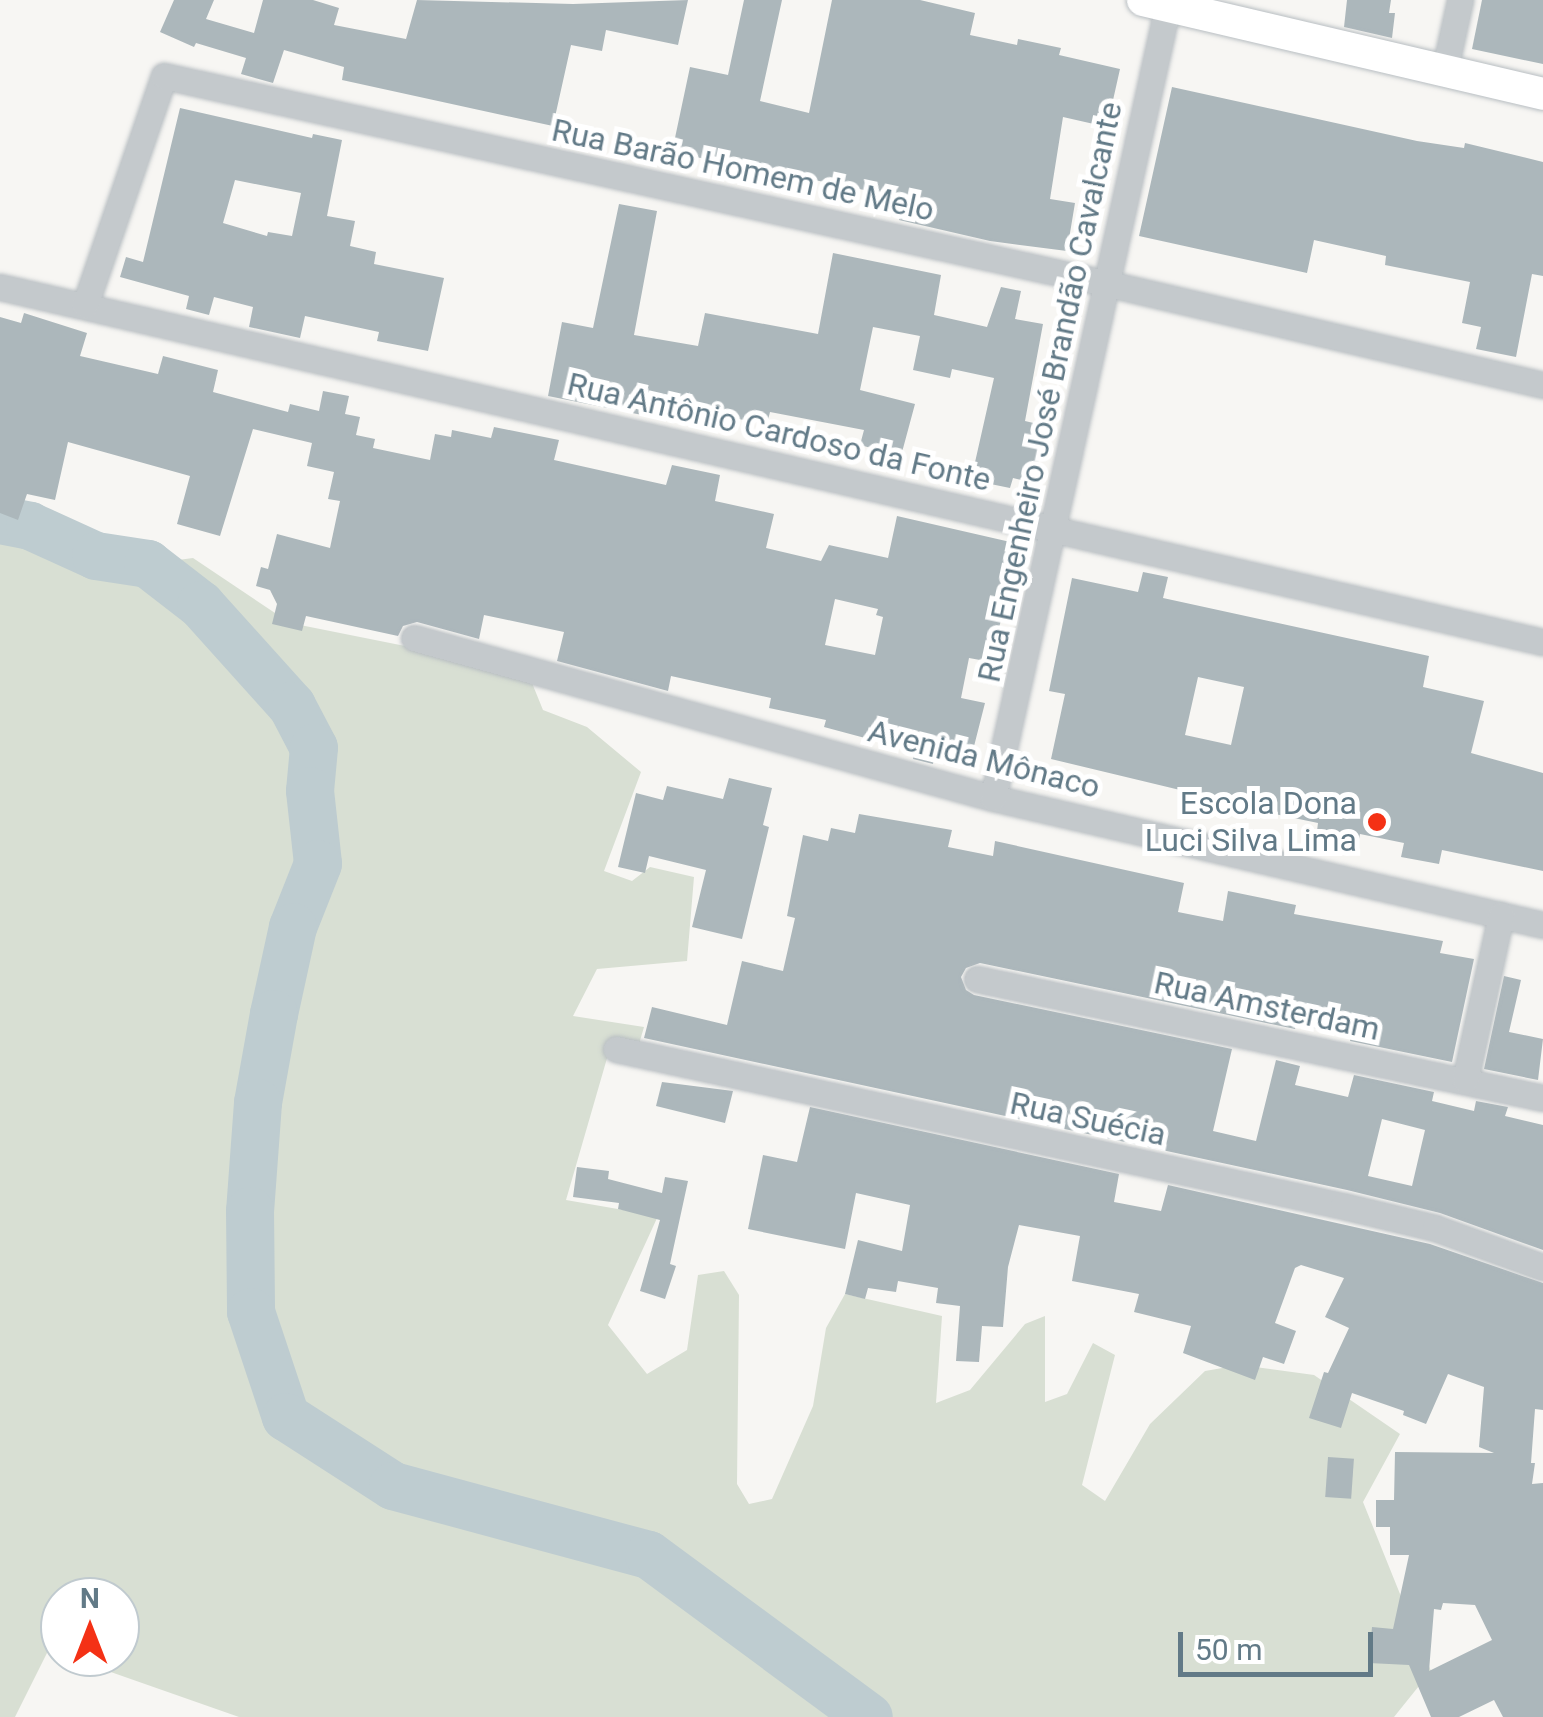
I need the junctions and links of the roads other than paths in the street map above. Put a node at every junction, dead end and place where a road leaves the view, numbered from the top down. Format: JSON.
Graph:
{"nodes":[{"id":1,"x":1460,"y":0,"type":"edge"},
{"id":2,"x":1160,"y":2,"type":"edge"},
{"id":3,"x":1444,"y":73,"type":"junction"},
{"id":4,"x":1543,"y":94,"type":"edge"},
{"id":5,"x":1108,"y":284,"type":"junction"},
{"id":6,"x":0,"y":287,"type":"edge"},
{"id":7,"x":85,"y":305,"type":"junction"},
{"id":8,"x":1543,"y":385,"type":"edge"},
{"id":9,"x":1054,"y":530,"type":"junction"},
{"id":10,"x":414,"y":638,"type":"dead end"},
{"id":11,"x":1543,"y":642,"type":"edge"},
{"id":12,"x":993,"y":798,"type":"junction"},
{"id":13,"x":1501,"y":915,"type":"junction"},
{"id":14,"x":1543,"y":924,"type":"edge"},
{"id":15,"x":977,"y":979,"type":"dead end"},
{"id":16,"x":616,"y":1049,"type":"dead end"},
{"id":17,"x":1465,"y":1080,"type":"junction"},
{"id":18,"x":1543,"y":1098,"type":"edge"},
{"id":19,"x":1543,"y":1267,"type":"edge"}],
"edges":[{"from":1,"to":3,"type":"street"},
{"from":2,"to":3,"type":"main road"},
{"from":2,"to":5,"type":"street","name":"Rua Engenheiro José Brandão Cavalcante"},
{"from":3,"to":4,"type":"main road"},
{"from":5,"to":7,"type":"street","name":"Rua Barão Homem de Melo"},
{"from":5,"to":8,"type":"street","name":"Rua Barão Homem de Melo"},
{"from":5,"to":9,"type":"street","name":"Rua Engenheiro José Brandão Cavalcante"},
{"from":6,"to":7,"type":"street","name":"Rua Antônio Cardoso da Fonte"},
{"from":7,"to":9,"type":"street","name":"Rua Antônio Cardoso da Fonte"},
{"from":9,"to":11,"type":"street","name":"Rua Antônio Cardoso da Fonte"},
{"from":9,"to":12,"type":"street","name":"Rua Engenheiro José Brandão Cavalcante"},
{"from":10,"to":12,"type":"street","name":"Avenida Mônaco"},
{"from":12,"to":13,"type":"street","name":"Avenida Mônaco"},
{"from":13,"to":14,"type":"street","name":"Avenida Mônaco"},
{"from":13,"to":17,"type":"street"},
{"from":15,"to":17,"type":"street","name":"Rua Amsterdam"},
{"from":16,"to":19,"type":"street","name":"Rua Suécia"},
{"from":17,"to":18,"type":"street","name":"Rua Amsterdam"}]}
